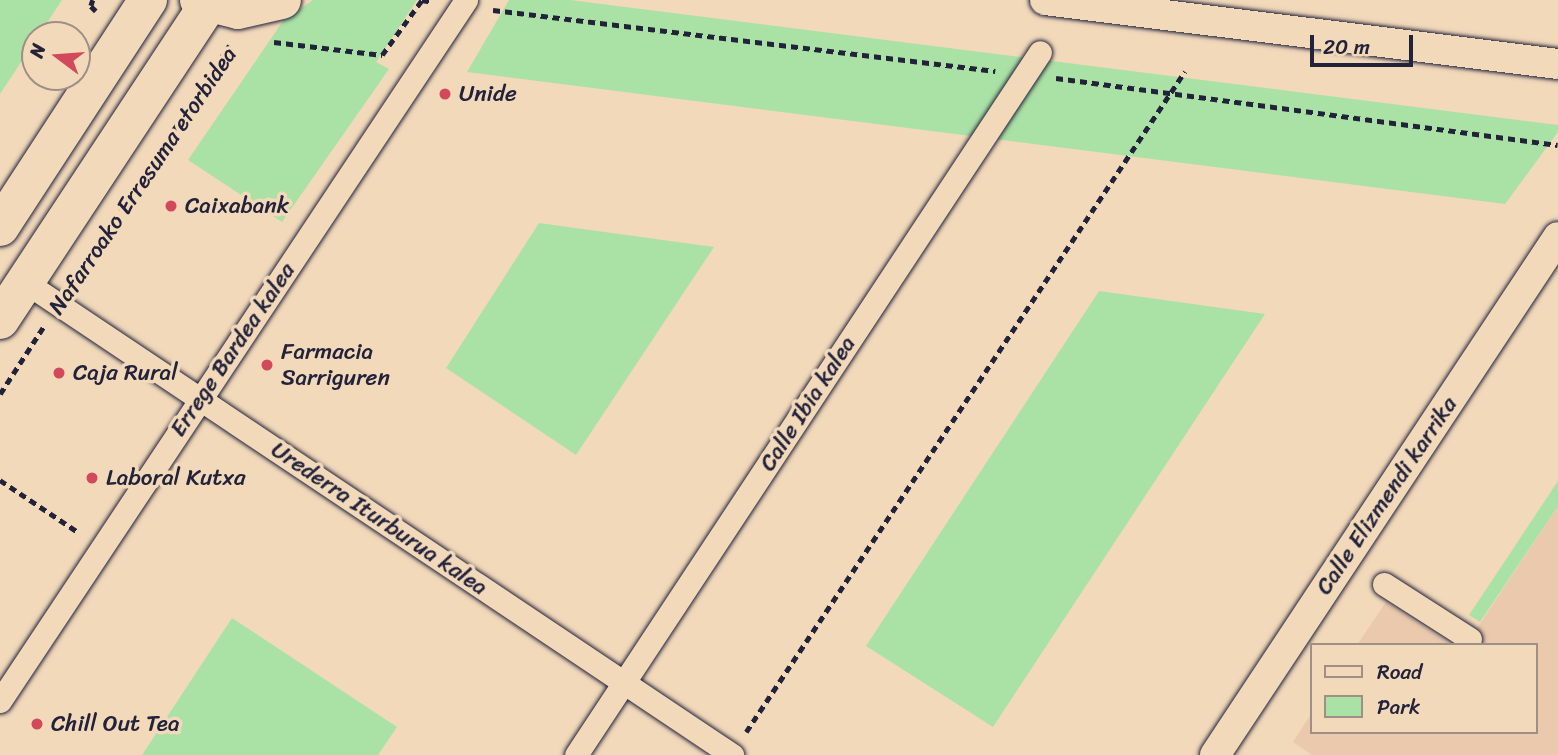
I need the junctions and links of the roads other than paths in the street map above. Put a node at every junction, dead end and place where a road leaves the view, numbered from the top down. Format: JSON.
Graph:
{"nodes":[{"id":1,"x":148,"y":0,"type":"edge"},
{"id":2,"x":282,"y":0,"type":"edge"},
{"id":3,"x":466,"y":0,"type":"edge"},
{"id":4,"x":1045,"y":0,"type":"edge"},
{"id":5,"x":203,"y":2,"type":"edge"},
{"id":6,"x":1040,"y":52,"type":"dead end"},
{"id":7,"x":1558,"y":64,"type":"edge"},
{"id":8,"x":0,"y":227,"type":"edge"},
{"id":9,"x":1558,"y":237,"type":"edge"},
{"id":10,"x":25,"y":282,"type":"junction"},
{"id":11,"x":0,"y":320,"type":"edge"},
{"id":12,"x":200,"y":399,"type":"junction"},
{"id":13,"x":1384,"y":584,"type":"dead end"},
{"id":14,"x":1470,"y":639,"type":"dead end"},
{"id":15,"x":624,"y":682,"type":"junction"},
{"id":16,"x":0,"y":701,"type":"edge"},
{"id":17,"x":576,"y":755,"type":"edge"},
{"id":18,"x":732,"y":755,"type":"edge"},
{"id":19,"x":1215,"y":755,"type":"edge"}],
"edges":[{"from":1,"to":8,"type":"street"},
{"from":2,"to":5,"type":"street"},
{"from":3,"to":12,"type":"street","name":"Errege Bardea kalea"},
{"from":4,"to":7,"type":"street"},
{"from":5,"to":10,"type":"street","name":"Nafarroako Erresuma etorbidea"},
{"from":6,"to":15,"type":"street","name":"Calle Ibia kalea"},
{"from":9,"to":19,"type":"street","name":"Calle Elizmendi karrika"},
{"from":10,"to":11,"type":"street","name":"Nafarroako Erresuma etorbidea"},
{"from":10,"to":12,"type":"street","name":"Urederra Iturburua kalea"},
{"from":12,"to":15,"type":"street","name":"Urederra Iturburua kalea"},
{"from":12,"to":16,"type":"street","name":"Errege Bardea kalea"},
{"from":13,"to":14,"type":"street","name":"Calle Elizmendi karrika"},
{"from":15,"to":17,"type":"street","name":"Calle Ibia kalea"},
{"from":15,"to":18,"type":"street","name":"Urederra Iturburua kalea"}]}
